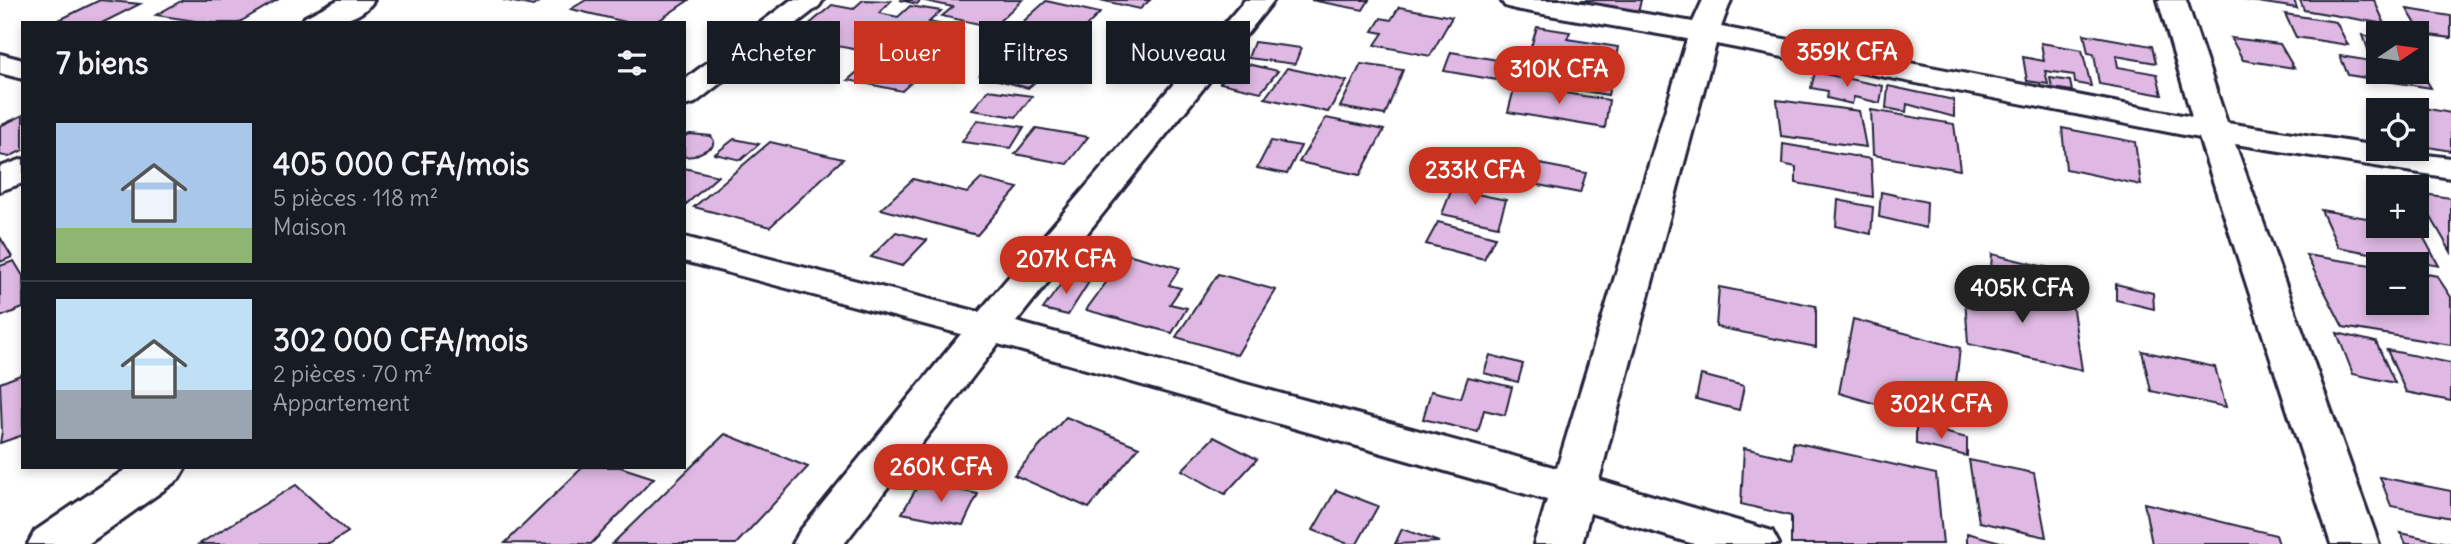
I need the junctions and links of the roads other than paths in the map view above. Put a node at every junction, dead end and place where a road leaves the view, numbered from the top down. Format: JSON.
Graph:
{"nodes":[{"id":1,"x":360,"y":0,"type":"edge"},
{"id":2,"x":809,"y":0,"type":"edge"},
{"id":3,"x":1260,"y":0,"type":"edge"},
{"id":4,"x":1515,"y":0,"type":"edge"},
{"id":5,"x":2172,"y":0,"type":"edge"},
{"id":6,"x":1711,"y":16,"type":"edge"},
{"id":7,"x":320,"y":21,"type":"edge"},
{"id":8,"x":0,"y":63,"type":"edge"},
{"id":9,"x":21,"y":69,"type":"edge"},
{"id":10,"x":686,"y":94,"type":"edge"},
{"id":11,"x":2213,"y":131,"type":"junction"},
{"id":12,"x":2451,"y":169,"type":"edge"},
{"id":13,"x":21,"y":170,"type":"edge"},
{"id":14,"x":0,"y":180,"type":"edge"},
{"id":15,"x":686,"y":250,"type":"edge"},
{"id":16,"x":990,"y":327,"type":"junction"},
{"id":17,"x":160,"y":469,"type":"edge"},
{"id":18,"x":1573,"y":489,"type":"junction"},
{"id":19,"x":52,"y":544,"type":"edge"},
{"id":20,"x":817,"y":544,"type":"edge"},
{"id":21,"x":1558,"y":544,"type":"edge"},
{"id":22,"x":1755,"y":544,"type":"edge"},
{"id":23,"x":2355,"y":544,"type":"edge"}],
"edges":[{"from":1,"to":7,"type":"street"},
{"from":2,"to":10,"type":"street"},
{"from":3,"to":16,"type":"street"},
{"from":4,"to":6,"type":"street"},
{"from":5,"to":11,"type":"street"},
{"from":6,"to":11,"type":"street"},
{"from":6,"to":18,"type":"street"},
{"from":8,"to":9,"type":"street"},
{"from":11,"to":12,"type":"street"},
{"from":11,"to":23,"type":"street"},
{"from":13,"to":14,"type":"street"},
{"from":15,"to":16,"type":"street"},
{"from":16,"to":18,"type":"street"},
{"from":16,"to":20,"type":"street"},
{"from":17,"to":19,"type":"street"},
{"from":18,"to":21,"type":"street"},
{"from":18,"to":22,"type":"street"}]}
